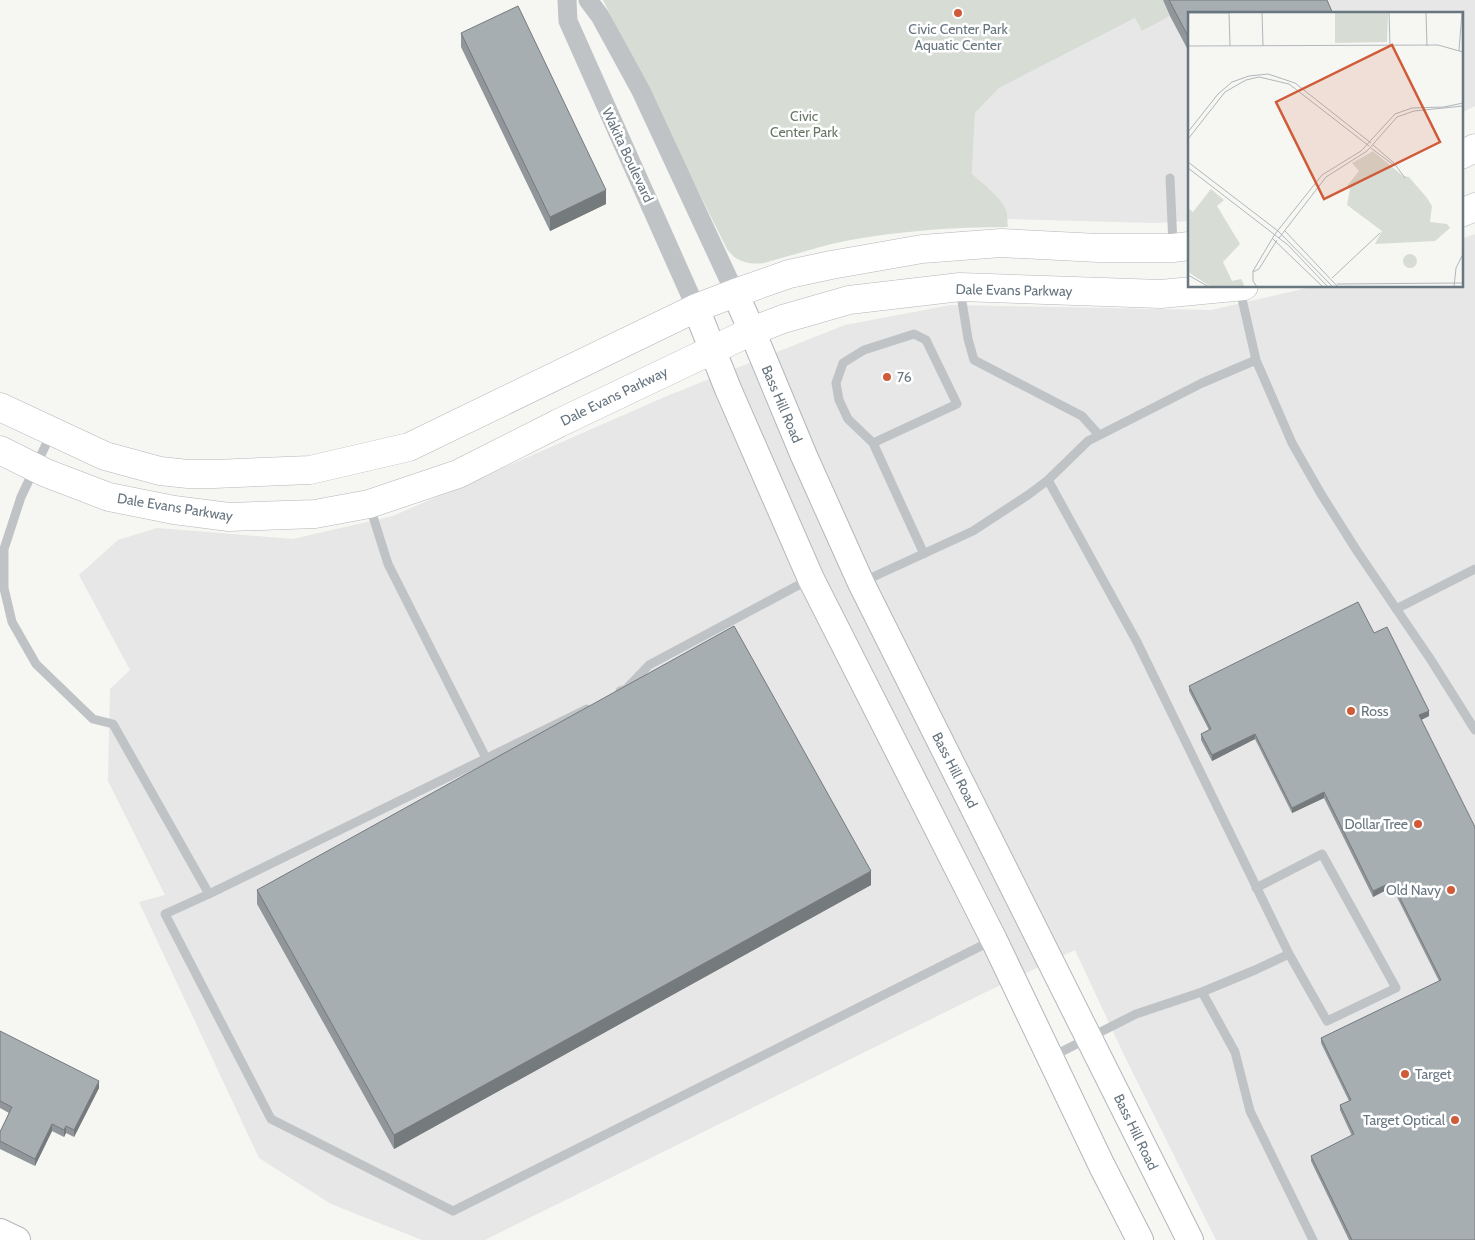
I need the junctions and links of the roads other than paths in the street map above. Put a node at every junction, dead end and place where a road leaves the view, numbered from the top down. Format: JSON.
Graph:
{"nodes":[{"id":1,"x":567,"y":0,"type":"edge"},
{"id":2,"x":588,"y":0,"type":"edge"},
{"id":3,"x":1475,"y":148,"type":"edge"},
{"id":4,"x":1462,"y":154,"type":"edge"},
{"id":5,"x":1170,"y":178,"type":"dead end"},
{"id":6,"x":1475,"y":207,"type":"edge"},
{"id":7,"x":1462,"y":213,"type":"edge"},
{"id":8,"x":1181,"y":247,"type":"edge"},
{"id":9,"x":960,"y":288,"type":"junction"},
{"id":10,"x":1231,"y":288,"type":"edge"},
{"id":11,"x":1242,"y":288,"type":"edge"},
{"id":12,"x":734,"y":293,"type":"junction"},
{"id":13,"x":696,"y":308,"type":"junction"},
{"id":14,"x":752,"y":331,"type":"junction"},
{"id":15,"x":713,"y":348,"type":"junction"},
{"id":16,"x":1256,"y":360,"type":"junction"},
{"id":17,"x":0,"y":407,"type":"edge"},
{"id":18,"x":52,"y":432,"type":"junction"},
{"id":19,"x":1099,"y":435,"type":"junction"},
{"id":20,"x":873,"y":443,"type":"junction"},
{"id":21,"x":0,"y":450,"type":"edge"},
{"id":22,"x":35,"y":468,"type":"junction"},
{"id":23,"x":1048,"y":480,"type":"junction"},
{"id":24,"x":369,"y":504,"type":"junction"},
{"id":25,"x":924,"y":554,"type":"junction"},
{"id":26,"x":1475,"y":569,"type":"edge"},
{"id":27,"x":811,"y":579,"type":"junction"},
{"id":28,"x":862,"y":583,"type":"junction"},
{"id":29,"x":1396,"y":609,"type":"junction"},
{"id":30,"x":611,"y":696,"type":"edge"},
{"id":31,"x":597,"y":703,"type":"edge"},
{"id":32,"x":1475,"y":730,"type":"edge"},
{"id":33,"x":486,"y":758,"type":"junction"},
{"id":34,"x":1256,"y":888,"type":"junction"},
{"id":35,"x":209,"y":894,"type":"junction"},
{"id":36,"x":994,"y":940,"type":"junction"},
{"id":37,"x":1290,"y":954,"type":"junction"},
{"id":38,"x":1202,"y":992,"type":"junction"},
{"id":39,"x":1090,"y":1037,"type":"junction"},
{"id":40,"x":1049,"y":1058,"type":"junction"},
{"id":41,"x":0,"y":1232,"type":"edge"},
{"id":42,"x":17,"y":1240,"type":"edge"},
{"id":43,"x":1140,"y":1240,"type":"edge"},
{"id":44,"x":1190,"y":1240,"type":"edge"},
{"id":45,"x":1313,"y":1240,"type":"edge"}],
"edges":[{"from":1,"to":13,"type":"street","name":"Wakita Boulevard"},
{"from":2,"to":12,"type":"street"},
{"from":3,"to":4,"type":"main road"},
{"from":5,"to":8,"type":"lane"},
{"from":6,"to":7,"type":"main road"},
{"from":8,"to":12,"type":"main road"},
{"from":9,"to":10,"type":"main road","name":"Dale Evans Parkway"},
{"from":9,"to":14,"type":"main road","name":"Dale Evans Parkway"},
{"from":9,"to":19,"type":"lane"},
{"from":11,"to":16,"type":"lane"},
{"from":12,"to":13,"type":"main road"},
{"from":12,"to":14,"type":"main road","name":"Bass Hill Road"},
{"from":13,"to":15,"type":"main road"},
{"from":13,"to":18,"type":"main road"},
{"from":14,"to":15,"type":"main road","name":"Dale Evans Parkway"},
{"from":14,"to":28,"type":"main road","name":"Bass Hill Road"},
{"from":15,"to":24,"type":"main road","name":"Dale Evans Parkway"},
{"from":15,"to":27,"type":"main road"},
{"from":16,"to":19,"type":"lane"},
{"from":16,"to":29,"type":"lane"},
{"from":17,"to":18,"type":"main road"},
{"from":18,"to":22,"type":"lane"},
{"from":19,"to":23,"type":"lane"},
{"from":20,"to":20,"type":"lane"},
{"from":20,"to":25,"type":"lane"},
{"from":21,"to":22,"type":"main road","name":"Dale Evans Parkway"},
{"from":22,"to":24,"type":"main road","name":"Dale Evans Parkway"},
{"from":22,"to":35,"type":"lane"},
{"from":23,"to":25,"type":"lane"},
{"from":23,"to":34,"type":"lane"},
{"from":24,"to":33,"type":"lane"},
{"from":25,"to":28,"type":"lane"},
{"from":26,"to":29,"type":"lane"},
{"from":27,"to":30,"type":"lane"},
{"from":27,"to":36,"type":"main road"},
{"from":28,"to":39,"type":"main road","name":"Bass Hill Road"},
{"from":29,"to":32,"type":"lane"},
{"from":31,"to":33,"type":"lane"},
{"from":33,"to":35,"type":"lane"},
{"from":34,"to":37,"type":"lane"},
{"from":34,"to":37,"type":"lane"},
{"from":35,"to":36,"type":"lane"},
{"from":36,"to":40,"type":"main road"},
{"from":37,"to":38,"type":"lane"},
{"from":38,"to":39,"type":"lane"},
{"from":38,"to":45,"type":"lane"},
{"from":39,"to":40,"type":"lane"},
{"from":39,"to":44,"type":"main road","name":"Bass Hill Road"},
{"from":40,"to":43,"type":"main road"},
{"from":41,"to":42,"type":"main road"}]}
